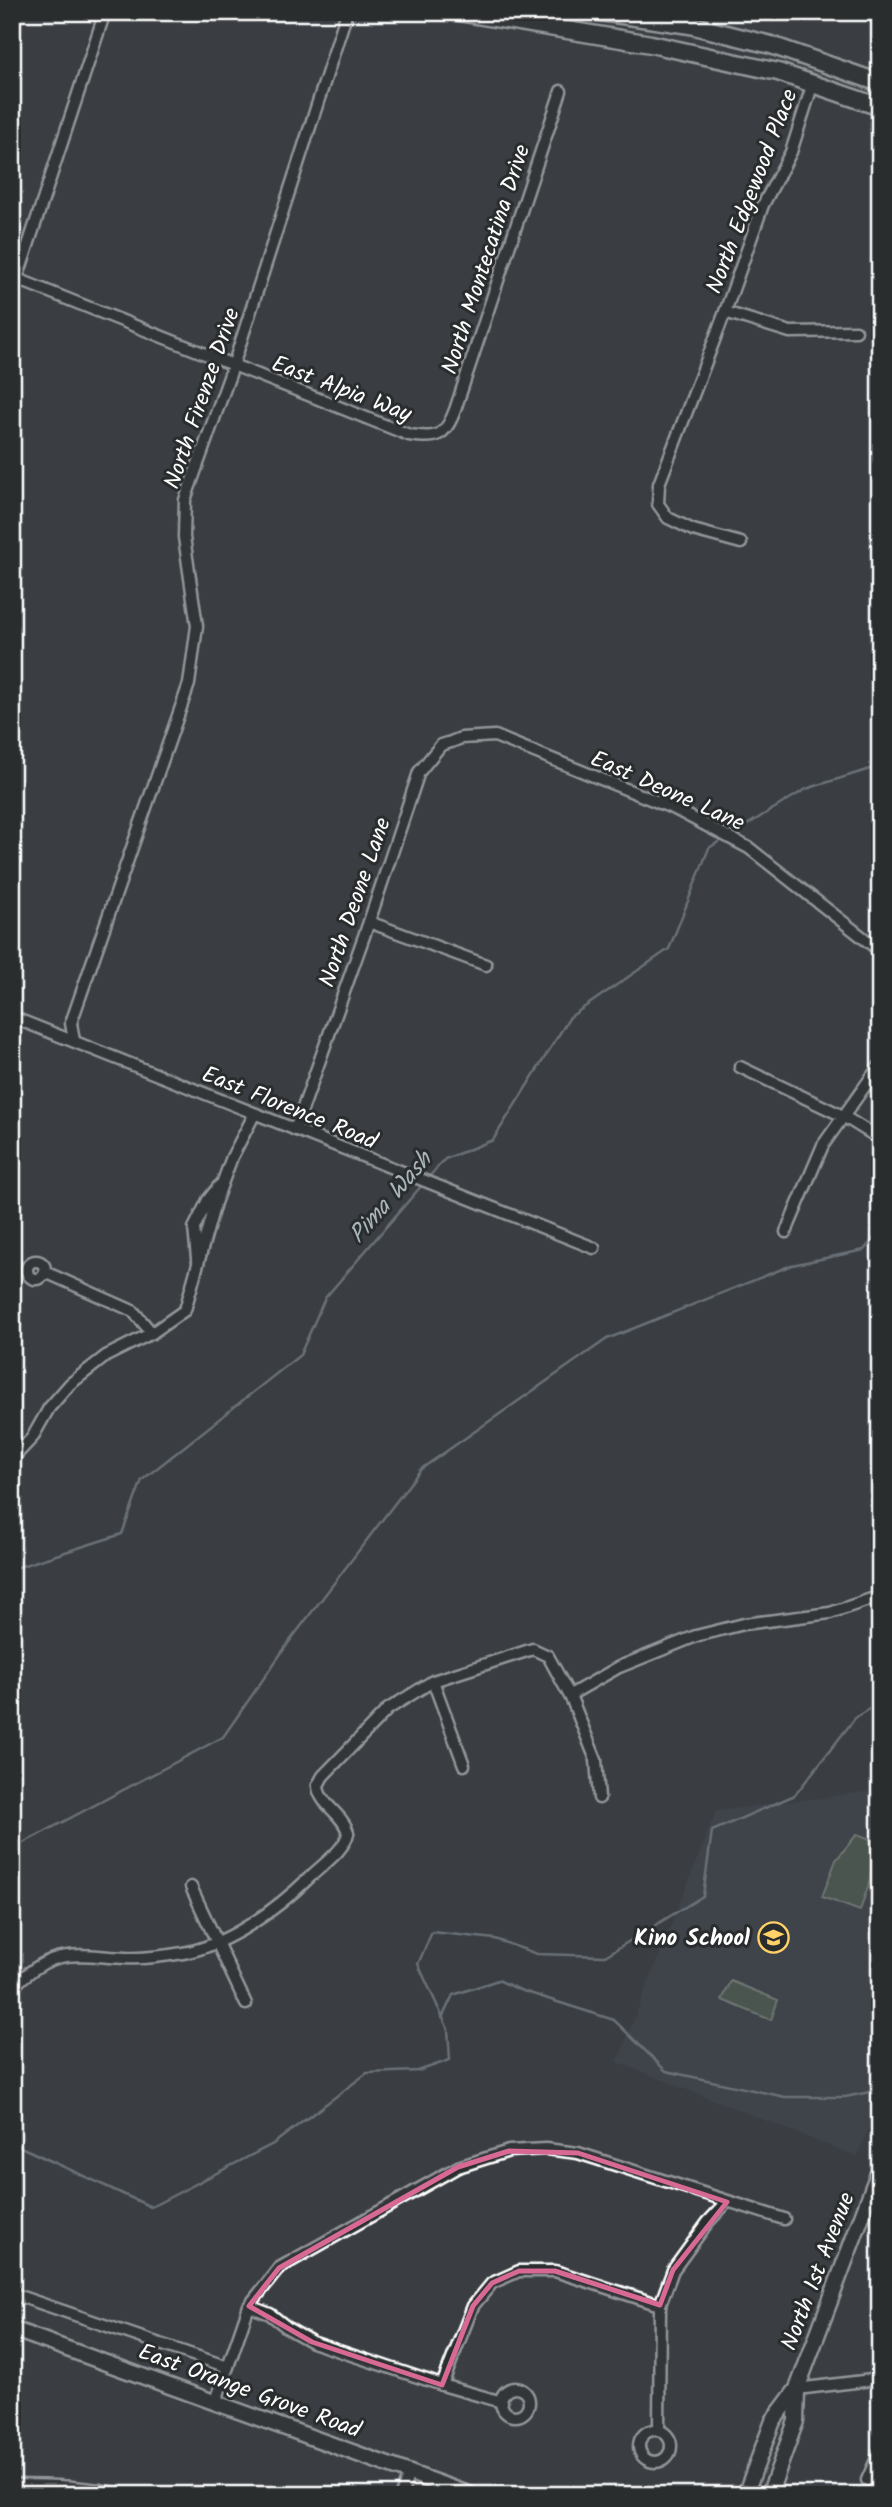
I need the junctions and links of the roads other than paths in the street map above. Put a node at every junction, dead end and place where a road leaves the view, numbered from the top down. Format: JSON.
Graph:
{"nodes":[{"id":1,"x":105,"y":12,"type":"edge"},
{"id":2,"x":347,"y":12,"type":"edge"},
{"id":3,"x":601,"y":12,"type":"edge"},
{"id":4,"x":465,"y":14,"type":"edge"},
{"id":5,"x":659,"y":15,"type":"edge"},
{"id":6,"x":651,"y":44,"type":"junction"},
{"id":7,"x":813,"y":83,"type":"junction"},
{"id":8,"x":880,"y":83,"type":"edge"},
{"id":9,"x":561,"y":91,"type":"dead end"},
{"id":10,"x":880,"y":107,"type":"edge"},
{"id":11,"x":15,"y":278,"type":"edge"},
{"id":12,"x":725,"y":313,"type":"junction"},
{"id":13,"x":856,"y":331,"type":"dead end"},
{"id":14,"x":233,"y":366,"type":"junction"},
{"id":15,"x":439,"y":436,"type":"joint"},
{"id":16,"x":741,"y":543,"type":"dead end"},
{"id":17,"x":495,"y":736,"type":"joint"},
{"id":18,"x":369,"y":922,"type":"junction"},
{"id":19,"x":880,"y":951,"type":"edge"},
{"id":20,"x":486,"y":965,"type":"dead end"},
{"id":21,"x":12,"y":1017,"type":"edge"},
{"id":22,"x":74,"y":1041,"type":"junction"},
{"id":23,"x":880,"y":1065,"type":"edge"},
{"id":24,"x":740,"y":1067,"type":"dead end"},
{"id":25,"x":254,"y":1115,"type":"junction"},
{"id":26,"x":843,"y":1116,"type":"junction"},
{"id":27,"x":295,"y":1130,"type":"junction"},
{"id":28,"x":880,"y":1139,"type":"edge"},
{"id":29,"x":786,"y":1232,"type":"dead end"},
{"id":30,"x":594,"y":1248,"type":"dead end"},
{"id":31,"x":45,"y":1272,"type":"dead end"},
{"id":32,"x":152,"y":1333,"type":"junction"},
{"id":33,"x":12,"y":1460,"type":"edge"},
{"id":34,"x":880,"y":1596,"type":"edge"},
{"id":35,"x":433,"y":1681,"type":"junction"},
{"id":36,"x":570,"y":1695,"type":"junction"},
{"id":37,"x":464,"y":1765,"type":"dead end"},
{"id":38,"x":599,"y":1798,"type":"dead end"},
{"id":39,"x":191,"y":1887,"type":"dead end"},
{"id":40,"x":216,"y":1943,"type":"junction"},
{"id":41,"x":12,"y":1988,"type":"edge"},
{"id":42,"x":246,"y":2004,"type":"dead end"},
{"id":43,"x":880,"y":2168,"type":"edge"},
{"id":44,"x":727,"y":2202,"type":"junction"},
{"id":45,"x":784,"y":2218,"type":"dead end"},
{"id":46,"x":12,"y":2290,"type":"edge"},
{"id":47,"x":660,"y":2305,"type":"junction"},
{"id":48,"x":249,"y":2306,"type":"junction"},
{"id":49,"x":12,"y":2329,"type":"edge"},
{"id":50,"x":228,"y":2367,"type":"junction"},
{"id":51,"x":880,"y":2379,"type":"edge"},
{"id":52,"x":442,"y":2385,"type":"junction"},
{"id":53,"x":797,"y":2389,"type":"junction"},
{"id":54,"x":216,"y":2401,"type":"junction"},
{"id":55,"x":502,"y":2402,"type":"dead end"},
{"id":56,"x":659,"y":2430,"type":"dead end"},
{"id":57,"x":880,"y":2451,"type":"edge"},
{"id":58,"x":410,"y":2471,"type":"junction"},
{"id":59,"x":867,"y":2480,"type":"dead end"},
{"id":60,"x":16,"y":2482,"type":"edge"},
{"id":61,"x":126,"y":2495,"type":"edge"},
{"id":62,"x":401,"y":2495,"type":"edge"},
{"id":63,"x":471,"y":2495,"type":"edge"},
{"id":64,"x":745,"y":2495,"type":"edge"},
{"id":65,"x":769,"y":2495,"type":"edge"}],
"edges":[{"from":1,"to":11,"type":"street"},
{"from":2,"to":14,"type":"street","name":"North Firenze Drive"},
{"from":3,"to":5,"type":"main road"},
{"from":4,"to":6,"type":"main road"},
{"from":5,"to":6,"type":"street"},
{"from":5,"to":8,"type":"main road"},
{"from":6,"to":7,"type":"main road"},
{"from":7,"to":10,"type":"main road"},
{"from":7,"to":12,"type":"street","name":"North Edgewood Place"},
{"from":9,"to":15,"type":"street","name":"North Montecatina Drive"},
{"from":11,"to":14,"type":"street","name":"East Alpia Way"},
{"from":12,"to":13,"type":"street","name":"North Edgewood Place"},
{"from":12,"to":16,"type":"street","name":"North Edgewood Place"},
{"from":14,"to":15,"type":"street","name":"East Alpia Way"},
{"from":14,"to":22,"type":"street","name":"North Firenze Drive"},
{"from":17,"to":18,"type":"street","name":"North Deone Lane"},
{"from":17,"to":19,"type":"street","name":"East Deone Lane"},
{"from":18,"to":20,"type":"street"},
{"from":18,"to":27,"type":"street","name":"North Deone Lane"},
{"from":21,"to":22,"type":"street","name":"East Florence Road"},
{"from":22,"to":25,"type":"street","name":"East Florence Road"},
{"from":23,"to":26,"type":"street"},
{"from":24,"to":26,"type":"street"},
{"from":25,"to":27,"type":"street","name":"East Florence Road"},
{"from":25,"to":32,"type":"street"},
{"from":26,"to":28,"type":"street"},
{"from":26,"to":29,"type":"street"},
{"from":27,"to":30,"type":"street","name":"East Florence Road"},
{"from":31,"to":32,"type":"street"},
{"from":32,"to":33,"type":"street"},
{"from":34,"to":36,"type":"street"},
{"from":35,"to":36,"type":"street"},
{"from":35,"to":37,"type":"street"},
{"from":35,"to":40,"type":"street"},
{"from":36,"to":38,"type":"street"},
{"from":39,"to":40,"type":"street"},
{"from":40,"to":41,"type":"street"},
{"from":40,"to":42,"type":"street"},
{"from":43,"to":53,"type":"main road","name":"North 1st Avenue"},
{"from":44,"to":45,"type":"street"},
{"from":44,"to":47,"type":"street"},
{"from":44,"to":48,"type":"street"},
{"from":46,"to":50,"type":"street"},
{"from":47,"to":52,"type":"street"},
{"from":47,"to":56,"type":"street"},
{"from":48,"to":50,"type":"street"},
{"from":48,"to":52,"type":"street"},
{"from":49,"to":54,"type":"main road","name":"East Orange Grove Road"},
{"from":50,"to":54,"type":"street"},
{"from":51,"to":53,"type":"street"},
{"from":52,"to":55,"type":"street"},
{"from":53,"to":64,"type":"main road","name":"North 1st Avenue"},
{"from":53,"to":65,"type":"main road","name":"North 1st Avenue"},
{"from":54,"to":58,"type":"main road","name":"East Orange Grove Road"},
{"from":57,"to":59,"type":"street"},
{"from":58,"to":62,"type":"street"},
{"from":58,"to":63,"type":"main road","name":"East Orange Grove Road"},
{"from":60,"to":61,"type":"street"}]}
